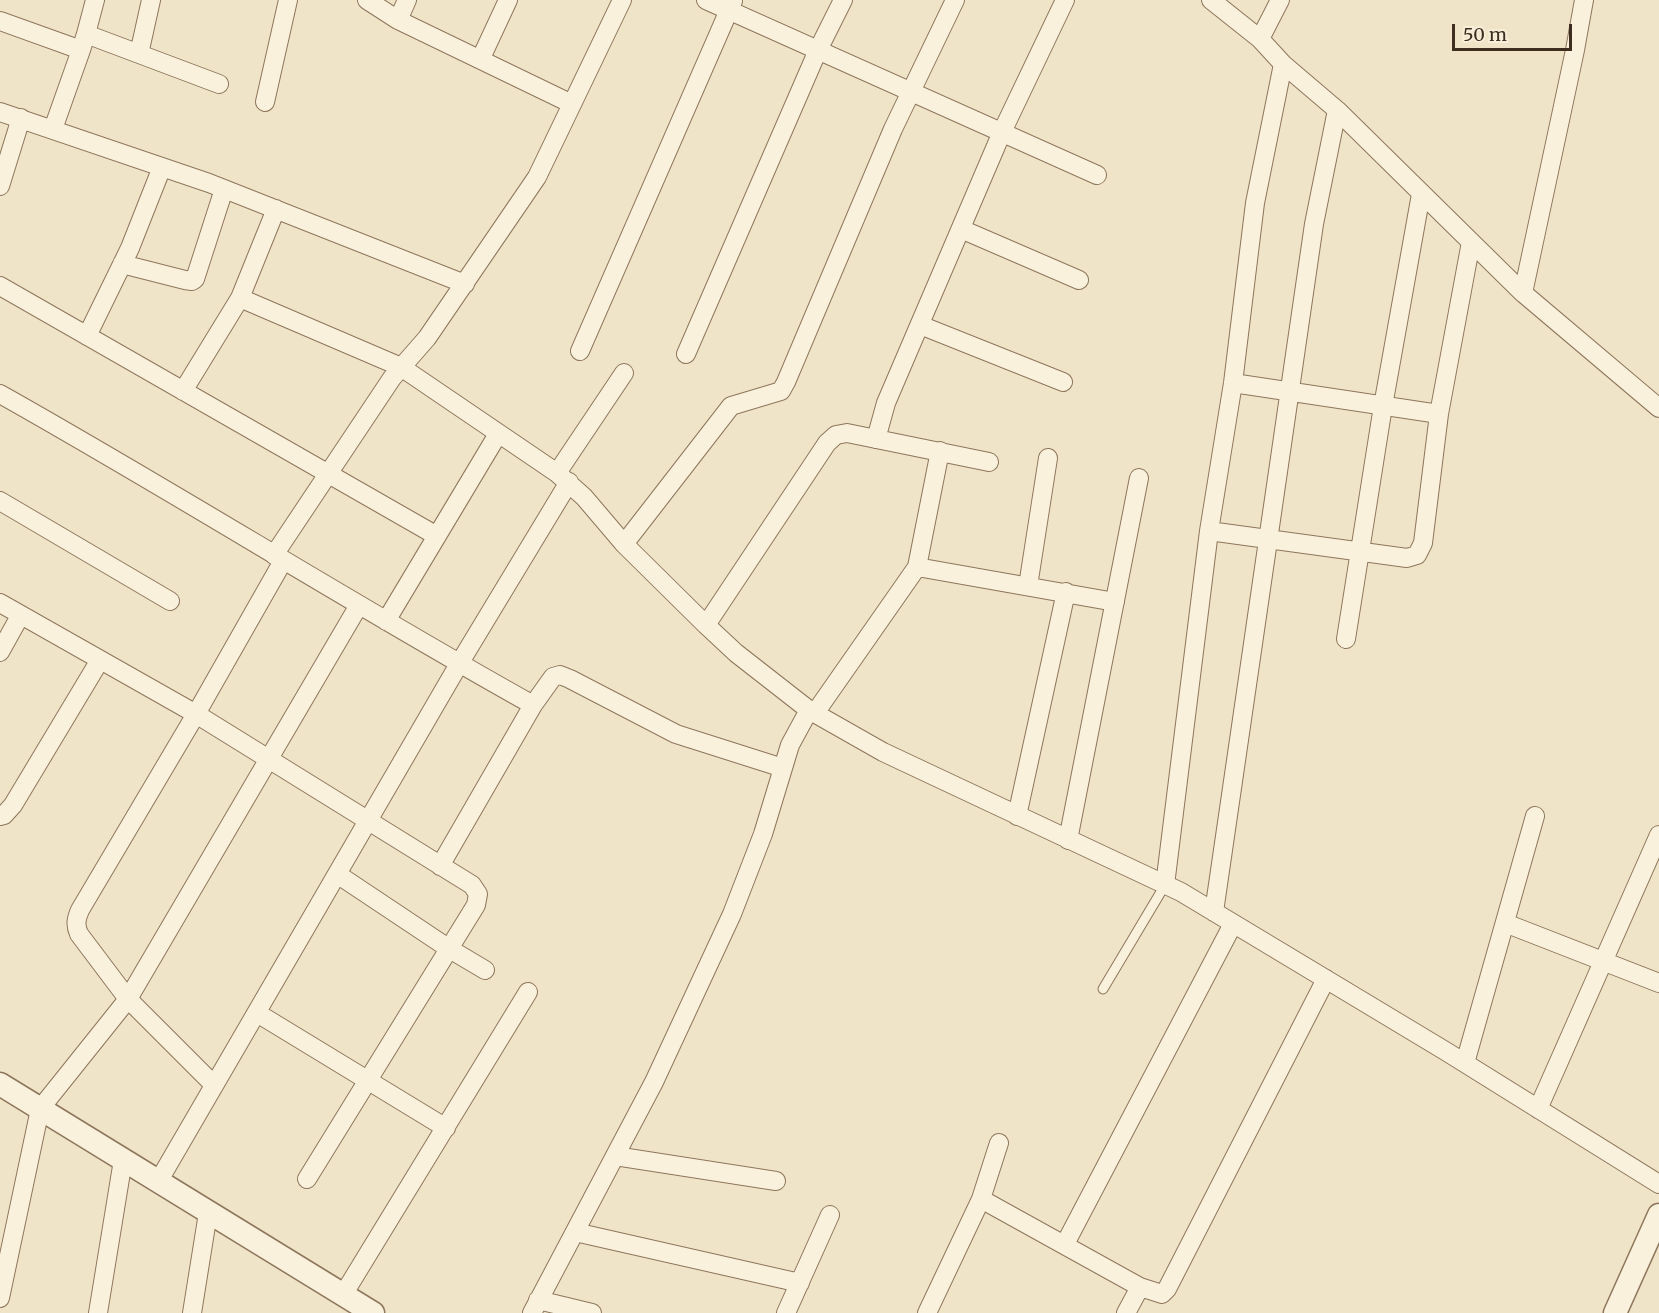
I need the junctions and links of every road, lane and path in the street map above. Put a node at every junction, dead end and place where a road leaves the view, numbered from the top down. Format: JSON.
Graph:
{"nodes":[{"id":1,"x":95,"y":0,"type":"edge"},
{"id":2,"x":151,"y":0,"type":"edge"},
{"id":3,"x":288,"y":0,"type":"edge"},
{"id":4,"x":367,"y":0,"type":"edge"},
{"id":5,"x":407,"y":0,"type":"edge"},
{"id":6,"x":508,"y":0,"type":"edge"},
{"id":7,"x":622,"y":0,"type":"edge"},
{"id":8,"x":706,"y":0,"type":"edge"},
{"id":9,"x":843,"y":0,"type":"edge"},
{"id":10,"x":954,"y":0,"type":"edge"},
{"id":11,"x":1065,"y":0,"type":"edge"},
{"id":12,"x":1211,"y":0,"type":"edge"},
{"id":13,"x":1280,"y":0,"type":"edge"},
{"id":14,"x":1582,"y":0,"type":"edge"},
{"id":15,"x":731,"y":5,"type":"edge"},
{"id":16,"x":398,"y":20,"type":"junction"},
{"id":17,"x":0,"y":21,"type":"edge"},
{"id":18,"x":1260,"y":39,"type":"junction"},
{"id":19,"x":84,"y":42,"type":"junction"},
{"id":20,"x":818,"y":50,"type":"junction"},
{"id":21,"x":139,"y":54,"type":"junction"},
{"id":22,"x":481,"y":58,"type":"junction"},
{"id":23,"x":1283,"y":64,"type":"junction"},
{"id":24,"x":219,"y":84,"type":"dead end"},
{"id":25,"x":911,"y":91,"type":"junction"},
{"id":26,"x":265,"y":102,"type":"dead end"},
{"id":27,"x":572,"y":104,"type":"junction"},
{"id":28,"x":1337,"y":110,"type":"junction"},
{"id":29,"x":0,"y":112,"type":"edge"},
{"id":30,"x":21,"y":118,"type":"junction"},
{"id":31,"x":53,"y":129,"type":"junction"},
{"id":32,"x":1002,"y":132,"type":"junction"},
{"id":33,"x":162,"y":166,"type":"junction"},
{"id":34,"x":1096,"y":175,"type":"dead end"},
{"id":35,"x":1,"y":176,"type":"edge"},
{"id":36,"x":224,"y":189,"type":"junction"},
{"id":37,"x":1420,"y":195,"type":"junction"},
{"id":38,"x":276,"y":209,"type":"junction"},
{"id":39,"x":961,"y":229,"type":"junction"},
{"id":40,"x":1471,"y":242,"type":"junction"},
{"id":41,"x":122,"y":264,"type":"junction"},
{"id":42,"x":1079,"y":280,"type":"dead end"},
{"id":43,"x":465,"y":284,"type":"junction"},
{"id":44,"x":0,"y":285,"type":"edge"},
{"id":45,"x":1523,"y":293,"type":"junction"},
{"id":46,"x":240,"y":298,"type":"junction"},
{"id":47,"x":920,"y":325,"type":"junction"},
{"id":48,"x":87,"y":336,"type":"junction"},
{"id":49,"x":580,"y":351,"type":"dead end"},
{"id":50,"x":686,"y":354,"type":"dead end"},
{"id":51,"x":401,"y":367,"type":"junction"},
{"id":52,"x":624,"y":373,"type":"dead end"},
{"id":53,"x":1063,"y":382,"type":"dead end"},
{"id":54,"x":1233,"y":383,"type":"junction"},
{"id":55,"x":183,"y":391,"type":"junction"},
{"id":56,"x":1289,"y":391,"type":"junction"},
{"id":57,"x":0,"y":394,"type":"edge"},
{"id":58,"x":1383,"y":406,"type":"junction"},
{"id":59,"x":1659,"y":408,"type":"edge"},
{"id":60,"x":1439,"y":414,"type":"junction"},
{"id":61,"x":498,"y":434,"type":"junction"},
{"id":62,"x":876,"y":439,"type":"junction"},
{"id":63,"x":940,"y":451,"type":"junction"},
{"id":64,"x":1048,"y":458,"type":"dead end"},
{"id":65,"x":989,"y":462,"type":"dead end"},
{"id":66,"x":328,"y":474,"type":"junction"},
{"id":67,"x":563,"y":478,"type":"junction"},
{"id":68,"x":1139,"y":478,"type":"dead end"},
{"id":69,"x":0,"y":501,"type":"edge"},
{"id":70,"x":1209,"y":531,"type":"junction"},
{"id":71,"x":437,"y":536,"type":"junction"},
{"id":72,"x":1269,"y":540,"type":"junction"},
{"id":73,"x":624,"y":544,"type":"junction"},
{"id":74,"x":1360,"y":551,"type":"junction"},
{"id":75,"x":279,"y":558,"type":"junction"},
{"id":76,"x":917,"y":567,"type":"junction"},
{"id":77,"x":1028,"y":586,"type":"junction"},
{"id":78,"x":1065,"y":592,"type":"junction"},
{"id":79,"x":170,"y":601,"type":"dead end"},
{"id":80,"x":1115,"y":602,"type":"junction"},
{"id":81,"x":0,"y":603,"type":"edge"},
{"id":82,"x":359,"y":605,"type":"junction"},
{"id":83,"x":20,"y":616,"type":"junction"},
{"id":84,"x":386,"y":621,"type":"junction"},
{"id":85,"x":706,"y":625,"type":"junction"},
{"id":86,"x":1346,"y":639,"type":"dead end"},
{"id":87,"x":0,"y":652,"type":"edge"},
{"id":88,"x":100,"y":660,"type":"junction"},
{"id":89,"x":459,"y":664,"type":"junction"},
{"id":90,"x":533,"y":705,"type":"junction"},
{"id":91,"x":812,"y":711,"type":"junction"},
{"id":92,"x":196,"y":714,"type":"junction"},
{"id":93,"x":268,"y":759,"type":"junction"},
{"id":94,"x":783,"y":768,"type":"junction"},
{"id":95,"x":0,"y":816,"type":"edge"},
{"id":96,"x":1017,"y":816,"type":"junction"},
{"id":97,"x":1535,"y":816,"type":"dead end"},
{"id":98,"x":368,"y":821,"type":"junction"},
{"id":99,"x":1659,"y":835,"type":"edge"},
{"id":100,"x":1068,"y":840,"type":"junction"},
{"id":101,"x":440,"y":866,"type":"junction"},
{"id":102,"x":337,"y":874,"type":"junction"},
{"id":103,"x":1165,"y":885,"type":"junction"},
{"id":104,"x":1214,"y":912,"type":"junction"},
{"id":105,"x":1505,"y":923,"type":"junction"},
{"id":106,"x":1233,"y":924,"type":"junction"},
{"id":107,"x":448,"y":948,"type":"junction"},
{"id":108,"x":1604,"y":960,"type":"junction"},
{"id":109,"x":485,"y":970,"type":"dead end"},
{"id":110,"x":1326,"y":979,"type":"junction"},
{"id":111,"x":1659,"y":983,"type":"edge"},
{"id":112,"x":1103,"y":989,"type":"dead end"},
{"id":113,"x":528,"y":992,"type":"dead end"},
{"id":114,"x":128,"y":999,"type":"junction"},
{"id":115,"x":257,"y":1012,"type":"junction"},
{"id":116,"x":1465,"y":1063,"type":"junction"},
{"id":117,"x":367,"y":1080,"type":"junction"},
{"id":118,"x":0,"y":1084,"type":"edge"},
{"id":119,"x":214,"y":1085,"type":"junction"},
{"id":120,"x":40,"y":1109,"type":"junction"},
{"id":121,"x":1538,"y":1109,"type":"junction"},
{"id":122,"x":446,"y":1128,"type":"junction"},
{"id":123,"x":999,"y":1143,"type":"dead end"},
{"id":124,"x":615,"y":1156,"type":"junction"},
{"id":125,"x":123,"y":1160,"type":"junction"},
{"id":126,"x":307,"y":1179,"type":"dead end"},
{"id":127,"x":776,"y":1181,"type":"dead end"},
{"id":128,"x":158,"y":1182,"type":"junction"},
{"id":129,"x":1659,"y":1184,"type":"edge"},
{"id":130,"x":981,"y":1199,"type":"junction"},
{"id":131,"x":208,"y":1213,"type":"junction"},
{"id":132,"x":830,"y":1215,"type":"dead end"},
{"id":133,"x":1659,"y":1215,"type":"edge"},
{"id":134,"x":575,"y":1232,"type":"junction"},
{"id":135,"x":1065,"y":1244,"type":"junction"},
{"id":136,"x":800,"y":1282,"type":"junction"},
{"id":137,"x":1140,"y":1287,"type":"junction"},
{"id":138,"x":344,"y":1295,"type":"junction"},
{"id":139,"x":0,"y":1298,"type":"edge"},
{"id":140,"x":535,"y":1307,"type":"edge"},
{"id":141,"x":98,"y":1313,"type":"edge"},
{"id":142,"x":192,"y":1313,"type":"edge"},
{"id":143,"x":373,"y":1313,"type":"edge"},
{"id":144,"x":592,"y":1313,"type":"edge"},
{"id":145,"x":786,"y":1313,"type":"edge"},
{"id":146,"x":927,"y":1313,"type":"edge"},
{"id":147,"x":1126,"y":1313,"type":"edge"},
{"id":148,"x":1615,"y":1313,"type":"edge"}],
"edges":[{"from":1,"to":19,"type":"street"},
{"from":2,"to":21,"type":"street"},
{"from":3,"to":26,"type":"street"},
{"from":4,"to":16,"type":"street"},
{"from":5,"to":16,"type":"street"},
{"from":6,"to":22,"type":"street"},
{"from":7,"to":27,"type":"street"},
{"from":8,"to":15,"type":"street"},
{"from":9,"to":20,"type":"street"},
{"from":10,"to":25,"type":"street"},
{"from":11,"to":32,"type":"street"},
{"from":12,"to":18,"type":"street"},
{"from":13,"to":18,"type":"street"},
{"from":14,"to":45,"type":"street"},
{"from":15,"to":20,"type":"street"},
{"from":15,"to":49,"type":"street"},
{"from":16,"to":22,"type":"street"},
{"from":17,"to":19,"type":"street"},
{"from":18,"to":23,"type":"street"},
{"from":19,"to":21,"type":"street"},
{"from":19,"to":31,"type":"street"},
{"from":20,"to":25,"type":"street"},
{"from":20,"to":50,"type":"street"},
{"from":21,"to":24,"type":"street"},
{"from":22,"to":27,"type":"street"},
{"from":23,"to":28,"type":"street"},
{"from":23,"to":54,"type":"street"},
{"from":25,"to":32,"type":"street"},
{"from":25,"to":73,"type":"street"},
{"from":27,"to":43,"type":"street"},
{"from":28,"to":37,"type":"street"},
{"from":28,"to":56,"type":"street"},
{"from":29,"to":30,"type":"street"},
{"from":30,"to":31,"type":"street"},
{"from":30,"to":35,"type":"street"},
{"from":31,"to":33,"type":"street"},
{"from":32,"to":34,"type":"street"},
{"from":32,"to":39,"type":"street"},
{"from":33,"to":36,"type":"street"},
{"from":33,"to":41,"type":"street"},
{"from":36,"to":38,"type":"street"},
{"from":36,"to":41,"type":"street"},
{"from":37,"to":40,"type":"street"},
{"from":37,"to":58,"type":"street"},
{"from":38,"to":43,"type":"street"},
{"from":38,"to":46,"type":"street"},
{"from":39,"to":42,"type":"street"},
{"from":39,"to":47,"type":"street"},
{"from":40,"to":45,"type":"street"},
{"from":40,"to":60,"type":"street"},
{"from":41,"to":48,"type":"street"},
{"from":43,"to":51,"type":"street"},
{"from":44,"to":48,"type":"street"},
{"from":45,"to":59,"type":"street"},
{"from":46,"to":51,"type":"street"},
{"from":46,"to":55,"type":"street"},
{"from":47,"to":53,"type":"street"},
{"from":47,"to":62,"type":"street"},
{"from":48,"to":55,"type":"street"},
{"from":51,"to":61,"type":"street"},
{"from":51,"to":66,"type":"street"},
{"from":52,"to":67,"type":"street"},
{"from":54,"to":56,"type":"street"},
{"from":54,"to":70,"type":"street"},
{"from":55,"to":66,"type":"street"},
{"from":56,"to":58,"type":"street"},
{"from":56,"to":72,"type":"street"},
{"from":57,"to":75,"type":"street"},
{"from":58,"to":60,"type":"street"},
{"from":58,"to":74,"type":"street"},
{"from":60,"to":74,"type":"street"},
{"from":61,"to":67,"type":"street"},
{"from":61,"to":71,"type":"street"},
{"from":62,"to":63,"type":"street"},
{"from":62,"to":85,"type":"street"},
{"from":63,"to":65,"type":"street"},
{"from":63,"to":76,"type":"street"},
{"from":64,"to":77,"type":"street"},
{"from":66,"to":71,"type":"street"},
{"from":66,"to":75,"type":"street"},
{"from":67,"to":73,"type":"street"},
{"from":67,"to":89,"type":"street"},
{"from":68,"to":80,"type":"street"},
{"from":69,"to":79,"type":"street"},
{"from":70,"to":72,"type":"street"},
{"from":70,"to":103,"type":"street"},
{"from":71,"to":84,"type":"street"},
{"from":72,"to":74,"type":"street"},
{"from":72,"to":104,"type":"street"},
{"from":73,"to":85,"type":"street"},
{"from":74,"to":86,"type":"street"},
{"from":75,"to":82,"type":"street"},
{"from":75,"to":92,"type":"street"},
{"from":76,"to":77,"type":"street"},
{"from":76,"to":91,"type":"street"},
{"from":77,"to":78,"type":"street"},
{"from":78,"to":80,"type":"street"},
{"from":78,"to":96,"type":"street"},
{"from":80,"to":100,"type":"street"},
{"from":81,"to":83,"type":"street"},
{"from":82,"to":84,"type":"street"},
{"from":82,"to":93,"type":"street"},
{"from":83,"to":87,"type":"street"},
{"from":83,"to":88,"type":"street"},
{"from":84,"to":89,"type":"street"},
{"from":85,"to":91,"type":"street"},
{"from":88,"to":92,"type":"street"},
{"from":88,"to":95,"type":"street"},
{"from":89,"to":90,"type":"street"},
{"from":89,"to":98,"type":"street"},
{"from":90,"to":94,"type":"street"},
{"from":90,"to":101,"type":"street"},
{"from":91,"to":94,"type":"street"},
{"from":91,"to":96,"type":"street"},
{"from":92,"to":93,"type":"street"},
{"from":92,"to":114,"type":"street"},
{"from":93,"to":98,"type":"street"},
{"from":93,"to":114,"type":"street"},
{"from":94,"to":124,"type":"street"},
{"from":96,"to":100,"type":"street"},
{"from":97,"to":105,"type":"street"},
{"from":98,"to":101,"type":"street"},
{"from":98,"to":102,"type":"street"},
{"from":99,"to":108,"type":"street"},
{"from":100,"to":103,"type":"street"},
{"from":101,"to":107,"type":"street"},
{"from":102,"to":107,"type":"street"},
{"from":102,"to":115,"type":"street"},
{"from":103,"to":104,"type":"street"},
{"from":103,"to":112,"type":"lane"},
{"from":104,"to":106,"type":"street"},
{"from":105,"to":108,"type":"street"},
{"from":105,"to":116,"type":"street"},
{"from":106,"to":110,"type":"street"},
{"from":106,"to":135,"type":"street"},
{"from":107,"to":109,"type":"street"},
{"from":107,"to":117,"type":"street"},
{"from":108,"to":111,"type":"street"},
{"from":108,"to":121,"type":"street"},
{"from":110,"to":116,"type":"street"},
{"from":110,"to":137,"type":"street"},
{"from":113,"to":122,"type":"street"},
{"from":114,"to":119,"type":"street"},
{"from":114,"to":120,"type":"street"},
{"from":115,"to":117,"type":"street"},
{"from":115,"to":119,"type":"street"},
{"from":116,"to":121,"type":"street"},
{"from":117,"to":122,"type":"street"},
{"from":117,"to":126,"type":"street"},
{"from":118,"to":120,"type":"street"},
{"from":119,"to":128,"type":"street"},
{"from":120,"to":125,"type":"street"},
{"from":120,"to":139,"type":"street"},
{"from":121,"to":129,"type":"street"},
{"from":122,"to":138,"type":"street"},
{"from":123,"to":130,"type":"street"},
{"from":124,"to":127,"type":"street"},
{"from":124,"to":134,"type":"street"},
{"from":125,"to":128,"type":"street"},
{"from":125,"to":141,"type":"street"},
{"from":128,"to":131,"type":"street"},
{"from":130,"to":135,"type":"street"},
{"from":130,"to":146,"type":"street"},
{"from":131,"to":138,"type":"street"},
{"from":131,"to":142,"type":"street"},
{"from":132,"to":136,"type":"street"},
{"from":133,"to":148,"type":"street"},
{"from":134,"to":136,"type":"street"},
{"from":134,"to":140,"type":"street"},
{"from":135,"to":137,"type":"street"},
{"from":136,"to":145,"type":"street"},
{"from":137,"to":147,"type":"street"},
{"from":138,"to":143,"type":"street"},
{"from":140,"to":144,"type":"street"}]}
